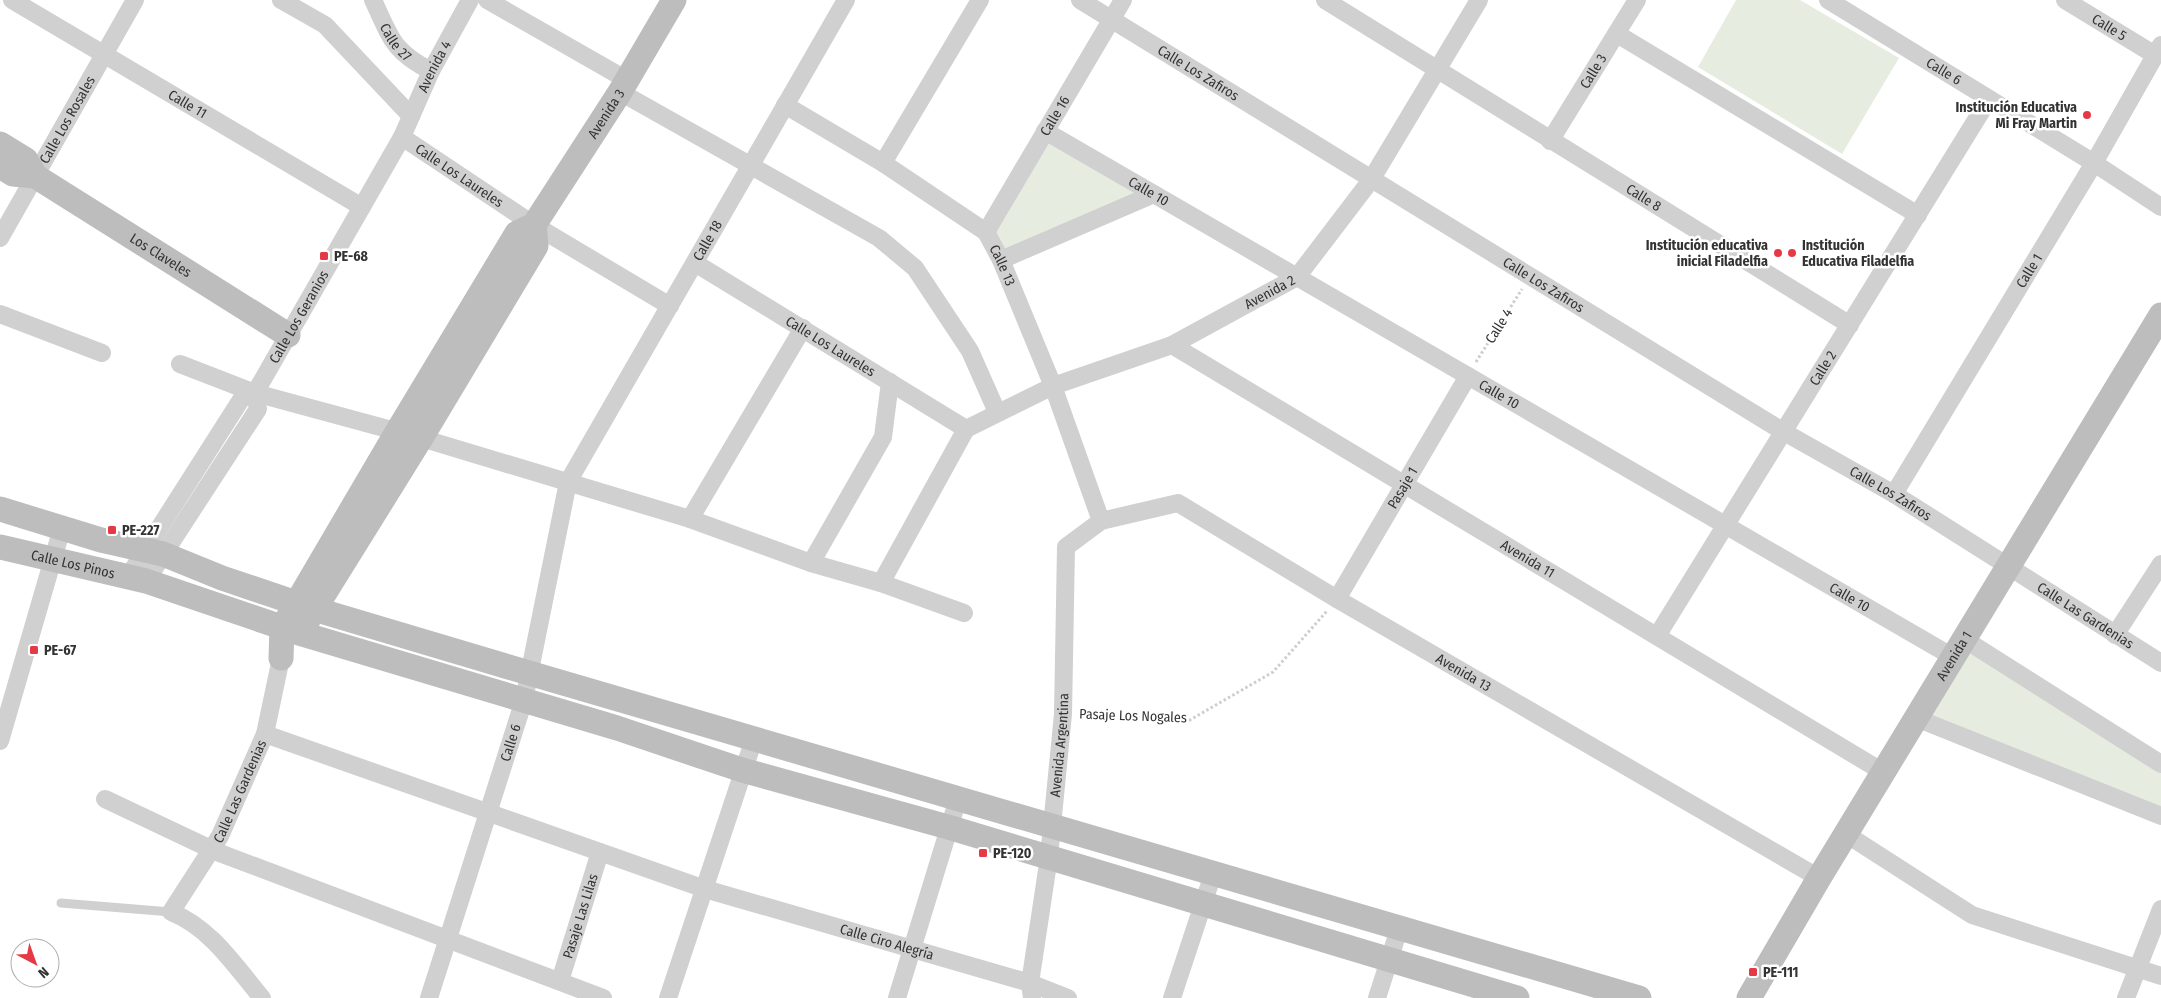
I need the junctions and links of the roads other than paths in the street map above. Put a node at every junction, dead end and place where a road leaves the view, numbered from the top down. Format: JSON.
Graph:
{"nodes":[{"id":1,"x":12,"y":0,"type":"edge"},
{"id":2,"x":135,"y":0,"type":"edge"},
{"id":3,"x":281,"y":0,"type":"edge"},
{"id":4,"x":373,"y":0,"type":"edge"},
{"id":5,"x":470,"y":0,"type":"edge"},
{"id":6,"x":487,"y":0,"type":"edge"},
{"id":7,"x":674,"y":0,"type":"edge"},
{"id":8,"x":846,"y":0,"type":"edge"},
{"id":9,"x":980,"y":0,"type":"edge"},
{"id":10,"x":1080,"y":0,"type":"edge"},
{"id":11,"x":1123,"y":0,"type":"edge"},
{"id":12,"x":1325,"y":0,"type":"edge"},
{"id":13,"x":1479,"y":0,"type":"edge"},
{"id":14,"x":1637,"y":0,"type":"edge"},
{"id":15,"x":1828,"y":0,"type":"edge"},
{"id":16,"x":2065,"y":0,"type":"edge"},
{"id":17,"x":1112,"y":19,"type":"junction"},
{"id":18,"x":1617,"y":34,"type":"junction"},
{"id":19,"x":2158,"y":50,"type":"edge"},
{"id":20,"x":105,"y":53,"type":"junction"},
{"id":21,"x":1438,"y":69,"type":"junction"},
{"id":22,"x":431,"y":71,"type":"junction"},
{"id":23,"x":624,"y":86,"type":"junction"},
{"id":24,"x":1989,"y":99,"type":"junction"},
{"id":25,"x":785,"y":105,"type":"junction"},
{"id":26,"x":411,"y":116,"type":"junction"},
{"id":27,"x":1045,"y":131,"type":"junction"},
{"id":28,"x":402,"y":137,"type":"junction"},
{"id":29,"x":1550,"y":141,"type":"junction"},
{"id":30,"x":0,"y":144,"type":"edge"},
{"id":31,"x":883,"y":163,"type":"junction"},
{"id":32,"x":2094,"y":163,"type":"junction"},
{"id":33,"x":0,"y":166,"type":"edge"},
{"id":34,"x":750,"y":166,"type":"junction"},
{"id":35,"x":35,"y":176,"type":"junction"},
{"id":36,"x":1371,"y":180,"type":"junction"},
{"id":37,"x":1154,"y":194,"type":"junction"},
{"id":38,"x":362,"y":207,"type":"junction"},
{"id":39,"x":2161,"y":207,"type":"edge"},
{"id":40,"x":1918,"y":215,"type":"junction"},
{"id":41,"x":534,"y":225,"type":"junction"},
{"id":42,"x":986,"y":232,"type":"junction"},
{"id":43,"x":0,"y":238,"type":"edge"},
{"id":44,"x":1001,"y":260,"type":"junction"},
{"id":45,"x":694,"y":263,"type":"junction"},
{"id":46,"x":1297,"y":277,"type":"junction"},
{"id":47,"x":670,"y":306,"type":"junction"},
{"id":48,"x":0,"y":314,"type":"edge"},
{"id":49,"x":2159,"y":324,"type":"edge"},
{"id":50,"x":1850,"y":325,"type":"junction"},
{"id":51,"x":803,"y":328,"type":"junction"},
{"id":52,"x":288,"y":335,"type":"junction"},
{"id":53,"x":1172,"y":345,"type":"junction"},
{"id":54,"x":102,"y":353,"type":"dead end"},
{"id":55,"x":180,"y":364,"type":"dead end"},
{"id":56,"x":1468,"y":376,"type":"junction"},
{"id":57,"x":890,"y":382,"type":"junction"},
{"id":58,"x":1053,"y":386,"type":"junction"},
{"id":59,"x":255,"y":393,"type":"junction"},
{"id":60,"x":997,"y":412,"type":"junction"},
{"id":61,"x":966,"y":429,"type":"junction"},
{"id":62,"x":396,"y":432,"type":"junction"},
{"id":63,"x":1784,"y":432,"type":"junction"},
{"id":64,"x":421,"y":438,"type":"junction"},
{"id":65,"x":568,"y":482,"type":"junction"},
{"id":66,"x":1404,"y":484,"type":"junction"},
{"id":67,"x":1894,"y":494,"type":"junction"},
{"id":68,"x":0,"y":509,"type":"edge"},
{"id":69,"x":690,"y":519,"type":"junction"},
{"id":70,"x":1101,"y":521,"type":"junction"},
{"id":71,"x":1726,"y":526,"type":"junction"},
{"id":72,"x":62,"y":528,"type":"junction"},
{"id":73,"x":0,"y":547,"type":"edge"},
{"id":74,"x":154,"y":552,"type":"junction"},
{"id":75,"x":53,"y":560,"type":"junction"},
{"id":76,"x":811,"y":563,"type":"junction"},
{"id":77,"x":2161,"y":564,"type":"edge"},
{"id":78,"x":2008,"y":568,"type":"junction"},
{"id":79,"x":137,"y":579,"type":"junction"},
{"id":80,"x":881,"y":583,"type":"junction"},
{"id":81,"x":1337,"y":599,"type":"junction"},
{"id":82,"x":305,"y":606,"type":"junction"},
{"id":83,"x":964,"y":613,"type":"dead end"},
{"id":84,"x":291,"y":630,"type":"junction"},
{"id":85,"x":2115,"y":635,"type":"junction"},
{"id":86,"x":1657,"y":636,"type":"junction"},
{"id":87,"x":1958,"y":648,"type":"junction"},
{"id":88,"x":281,"y":658,"type":"joint"},
{"id":89,"x":2161,"y":663,"type":"edge"},
{"id":90,"x":529,"y":673,"type":"junction"},
{"id":91,"x":524,"y":700,"type":"junction"},
{"id":92,"x":1916,"y":718,"type":"junction"},
{"id":93,"x":266,"y":734,"type":"junction"},
{"id":94,"x":754,"y":739,"type":"junction"},
{"id":95,"x":0,"y":741,"type":"edge"},
{"id":96,"x":2161,"y":764,"type":"edge"},
{"id":97,"x":742,"y":770,"type":"junction"},
{"id":98,"x":1883,"y":772,"type":"junction"},
{"id":99,"x":105,"y":799,"type":"dead end"},
{"id":100,"x":958,"y":799,"type":"junction"},
{"id":101,"x":490,"y":813,"type":"junction"},
{"id":102,"x":2161,"y":816,"type":"edge"},
{"id":103,"x":948,"y":827,"type":"junction"},
{"id":104,"x":1052,"y":828,"type":"junction"},
{"id":105,"x":1846,"y":834,"type":"junction"},
{"id":106,"x":212,"y":848,"type":"junction"},
{"id":107,"x":600,"y":852,"type":"junction"},
{"id":108,"x":1049,"y":857,"type":"junction"},
{"id":109,"x":1213,"y":874,"type":"junction"},
{"id":110,"x":1819,"y":878,"type":"junction"},
{"id":111,"x":706,"y":889,"type":"junction"},
{"id":112,"x":61,"y":903,"type":"dead end"},
{"id":113,"x":1204,"y":904,"type":"junction"},
{"id":114,"x":2161,"y":909,"type":"edge"},
{"id":115,"x":171,"y":912,"type":"junction"},
{"id":116,"x":1399,"y":928,"type":"junction"},
{"id":117,"x":448,"y":939,"type":"junction"},
{"id":118,"x":912,"y":949,"type":"junction"},
{"id":119,"x":1390,"y":960,"type":"junction"},
{"id":120,"x":2139,"y":970,"type":"junction"},
{"id":121,"x":2161,"y":976,"type":"edge"},
{"id":122,"x":560,"y":981,"type":"junction"},
{"id":123,"x":1028,"y":993,"type":"edge"},
{"id":124,"x":262,"y":998,"type":"edge"},
{"id":125,"x":429,"y":998,"type":"edge"},
{"id":126,"x":603,"y":998,"type":"edge"},
{"id":127,"x":668,"y":998,"type":"edge"},
{"id":128,"x":897,"y":998,"type":"edge"},
{"id":129,"x":1068,"y":998,"type":"edge"},
{"id":130,"x":1172,"y":998,"type":"edge"},
{"id":131,"x":1377,"y":998,"type":"edge"},
{"id":132,"x":1517,"y":998,"type":"edge"},
{"id":133,"x":1639,"y":998,"type":"edge"},
{"id":134,"x":1749,"y":998,"type":"edge"},
{"id":135,"x":2126,"y":998,"type":"edge"}],
"edges":[{"from":1,"to":20,"type":"street","name":"Calle 11"},
{"from":2,"to":20,"type":"street","name":"Calle Los Rosales"},
{"from":3,"to":26,"type":"street"},
{"from":4,"to":22,"type":"street","name":"Calle 27"},
{"from":5,"to":22,"type":"street","name":"Avenida 4"},
{"from":6,"to":23,"type":"street"},
{"from":7,"to":23,"type":"street","name":"Avenida 3"},
{"from":8,"to":25,"type":"street","name":"Calle 18"},
{"from":9,"to":31,"type":"street"},
{"from":10,"to":17,"type":"street","name":"Calle Los Zafiros"},
{"from":11,"to":17,"type":"street","name":"Calle 16"},
{"from":12,"to":21,"type":"street","name":"Calle 8"},
{"from":13,"to":21,"type":"street","name":"Avenida 2"},
{"from":14,"to":18,"type":"street","name":"Calle 3"},
{"from":15,"to":24,"type":"street","name":"Calle 6"},
{"from":16,"to":19,"type":"street","name":"Calle 5"},
{"from":17,"to":27,"type":"street","name":"Calle 16"},
{"from":17,"to":36,"type":"street","name":"Calle Los Zafiros"},
{"from":18,"to":29,"type":"street","name":"Calle 3"},
{"from":18,"to":40,"type":"street"},
{"from":19,"to":32,"type":"street","name":"Calle 1"},
{"from":20,"to":35,"type":"street","name":"Calle Los Rosales"},
{"from":20,"to":38,"type":"street","name":"Calle 11"},
{"from":21,"to":29,"type":"street","name":"Calle 8"},
{"from":21,"to":36,"type":"street","name":"Avenida 2"},
{"from":22,"to":26,"type":"street","name":"Avenida 4"},
{"from":23,"to":34,"type":"street"},
{"from":23,"to":41,"type":"street","name":"Avenida 3"},
{"from":24,"to":32,"type":"street","name":"Calle 6"},
{"from":24,"to":40,"type":"street","name":"Calle 2"},
{"from":25,"to":31,"type":"street","name":"Calle 13"},
{"from":25,"to":34,"type":"street","name":"Calle 18"},
{"from":26,"to":28,"type":"street","name":"Avenida 4"},
{"from":27,"to":37,"type":"street","name":"Calle 10"},
{"from":27,"to":42,"type":"street","name":"Calle 16"},
{"from":28,"to":38,"type":"street","name":"Calle Los Geranios"},
{"from":28,"to":41,"type":"street","name":"Calle Los Laureles"},
{"from":29,"to":50,"type":"street","name":"Calle 8"},
{"from":30,"to":35,"type":"street","name":"Los Claveles"},
{"from":31,"to":42,"type":"street","name":"Calle 13"},
{"from":32,"to":39,"type":"street","name":"Calle 6"},
{"from":32,"to":67,"type":"street","name":"Calle 1"},
{"from":33,"to":35,"type":"street","name":"Los Claveles"},
{"from":34,"to":45,"type":"street","name":"Calle 18"},
{"from":34,"to":60,"type":"street"},
{"from":35,"to":43,"type":"street","name":"Calle Los Rosales"},
{"from":35,"to":52,"type":"street","name":"Los Claveles"},
{"from":36,"to":46,"type":"street","name":"Avenida 2"},
{"from":36,"to":63,"type":"street","name":"Calle Los Zafiros"},
{"from":37,"to":44,"type":"street"},
{"from":37,"to":46,"type":"street","name":"Calle 10"},
{"from":38,"to":52,"type":"street","name":"Calle Los Geranios"},
{"from":40,"to":50,"type":"street","name":"Calle 2"},
{"from":41,"to":47,"type":"street","name":"Calle Los Laureles"},
{"from":41,"to":62,"type":"street","name":"Avenida 3"},
{"from":41,"to":64,"type":"street"},
{"from":42,"to":44,"type":"street","name":"Calle 13"},
{"from":44,"to":58,"type":"street","name":"Calle 13"},
{"from":45,"to":47,"type":"street","name":"Calle 18"},
{"from":45,"to":51,"type":"street","name":"Calle Los Laureles"},
{"from":46,"to":53,"type":"street","name":"Avenida 2"},
{"from":46,"to":56,"type":"street","name":"Calle 10"},
{"from":47,"to":65,"type":"street","name":"Calle 18"},
{"from":48,"to":54,"type":"street"},
{"from":49,"to":78,"type":"street","name":"Avenida 1"},
{"from":50,"to":63,"type":"street","name":"Calle 2"},
{"from":51,"to":57,"type":"street","name":"Calle Los Laureles"},
{"from":51,"to":69,"type":"street"},
{"from":52,"to":59,"type":"street","name":"Calle Los Geranios"},
{"from":53,"to":58,"type":"street","name":"Avenida 2"},
{"from":53,"to":66,"type":"street","name":"Avenida 11"},
{"from":55,"to":59,"type":"street"},
{"from":56,"to":66,"type":"street","name":"Pasaje 1"},
{"from":56,"to":71,"type":"street","name":"Calle 10"},
{"from":57,"to":61,"type":"street","name":"Calle Los Laureles"},
{"from":57,"to":76,"type":"street"},
{"from":58,"to":60,"type":"street","name":"Avenida 2"},
{"from":58,"to":70,"type":"street","name":"Calle 13"},
{"from":59,"to":62,"type":"street"},
{"from":59,"to":74,"type":"street","name":"Calle Los Geranios"},
{"from":60,"to":61,"type":"street","name":"Avenida 2"},
{"from":61,"to":80,"type":"street"},
{"from":62,"to":64,"type":"street"},
{"from":62,"to":82,"type":"street","name":"Calle Las Gardenias"},
{"from":63,"to":67,"type":"street","name":"Calle Los Zafiros"},
{"from":63,"to":71,"type":"street","name":"Calle 2"},
{"from":64,"to":65,"type":"street"},
{"from":64,"to":82,"type":"street","name":"Calle Las Gardenias"},
{"from":65,"to":69,"type":"street"},
{"from":65,"to":90,"type":"street","name":"Calle 6"},
{"from":66,"to":81,"type":"street","name":"Pasaje 1"},
{"from":66,"to":86,"type":"street","name":"Avenida 11"},
{"from":67,"to":78,"type":"street","name":"Calle Los Zafiros"},
{"from":68,"to":72,"type":"street"},
{"from":69,"to":76,"type":"street"},
{"from":70,"to":81,"type":"street","name":"Avenida 13"},
{"from":70,"to":104,"type":"street","name":"Avenida Argentina"},
{"from":71,"to":86,"type":"street","name":"Calle 2"},
{"from":71,"to":87,"type":"street","name":"Calle 10"},
{"from":72,"to":74,"type":"street"},
{"from":72,"to":75,"type":"street"},
{"from":73,"to":75,"type":"street","name":"Calle Los Pinos"},
{"from":74,"to":79,"type":"street","name":"Calle Los Geranios"},
{"from":74,"to":82,"type":"street"},
{"from":75,"to":79,"type":"street","name":"Calle Los Pinos"},
{"from":75,"to":95,"type":"street"},
{"from":76,"to":80,"type":"street"},
{"from":77,"to":85,"type":"street"},
{"from":78,"to":85,"type":"street","name":"Calle Las Gardenias"},
{"from":78,"to":87,"type":"street","name":"Avenida 1"},
{"from":79,"to":84,"type":"street","name":"Calle Los Pinos"},
{"from":80,"to":83,"type":"street"},
{"from":81,"to":110,"type":"street","name":"Avenida 13"},
{"from":82,"to":84,"type":"street","name":"Calle Las Gardenias"},
{"from":82,"to":90,"type":"street"},
{"from":84,"to":88,"type":"street","name":"Calle Las Gardenias"},
{"from":84,"to":91,"type":"street","name":"Calle Los Pinos"},
{"from":85,"to":89,"type":"street","name":"Calle Las Gardenias"},
{"from":86,"to":98,"type":"street","name":"Avenida 11"},
{"from":87,"to":92,"type":"street","name":"Avenida 1"},
{"from":87,"to":96,"type":"street","name":"Calle 10"},
{"from":88,"to":93,"type":"street","name":"Calle Las Gardenias"},
{"from":90,"to":91,"type":"street","name":"Calle 6"},
{"from":90,"to":94,"type":"street"},
{"from":91,"to":97,"type":"street","name":"Calle Los Pinos"},
{"from":91,"to":101,"type":"street","name":"Calle 6"},
{"from":92,"to":98,"type":"street","name":"Avenida 1"},
{"from":92,"to":102,"type":"street"},
{"from":93,"to":101,"type":"street","name":"Calle Ciro Alegría"},
{"from":93,"to":106,"type":"street","name":"Calle Las Gardenias"},
{"from":94,"to":97,"type":"street"},
{"from":94,"to":100,"type":"street"},
{"from":97,"to":103,"type":"street","name":"Calle Los Pinos"},
{"from":97,"to":111,"type":"street"},
{"from":98,"to":105,"type":"street","name":"Avenida 1"},
{"from":99,"to":106,"type":"street"},
{"from":100,"to":103,"type":"street"},
{"from":100,"to":104,"type":"street"},
{"from":101,"to":107,"type":"street","name":"Calle Ciro Alegría"},
{"from":101,"to":117,"type":"street","name":"Calle 6"},
{"from":103,"to":108,"type":"street","name":"Calle Los Pinos"},
{"from":103,"to":118,"type":"street"},
{"from":104,"to":108,"type":"street","name":"Avenida Argentina"},
{"from":104,"to":109,"type":"street"},
{"from":105,"to":110,"type":"street","name":"Avenida 1"},
{"from":105,"to":120,"type":"street"},
{"from":106,"to":115,"type":"street","name":"Calle Las Gardenias"},
{"from":106,"to":117,"type":"street"},
{"from":107,"to":111,"type":"street","name":"Calle Ciro Alegría"},
{"from":107,"to":122,"type":"street","name":"Pasaje Las Lilas"},
{"from":108,"to":113,"type":"street","name":"Calle Los Pinos"},
{"from":108,"to":123,"type":"street","name":"Avenida Argentina"},
{"from":109,"to":113,"type":"street"},
{"from":109,"to":116,"type":"street"},
{"from":110,"to":134,"type":"street","name":"Avenida 1"},
{"from":111,"to":118,"type":"street","name":"Calle Ciro Alegría"},
{"from":111,"to":127,"type":"street"},
{"from":112,"to":115,"type":"lane"},
{"from":113,"to":119,"type":"street","name":"Calle Los Pinos"},
{"from":113,"to":130,"type":"street"},
{"from":114,"to":120,"type":"street"},
{"from":115,"to":124,"type":"street"},
{"from":116,"to":119,"type":"street"},
{"from":116,"to":133,"type":"street"},
{"from":117,"to":122,"type":"street"},
{"from":117,"to":125,"type":"street","name":"Calle 6"},
{"from":118,"to":123,"type":"street","name":"Calle Ciro Alegría"},
{"from":118,"to":128,"type":"street"},
{"from":119,"to":131,"type":"street"},
{"from":119,"to":132,"type":"street","name":"Calle Los Pinos"},
{"from":120,"to":121,"type":"street"},
{"from":120,"to":135,"type":"street"},
{"from":122,"to":126,"type":"street"},
{"from":123,"to":129,"type":"street","name":"Calle Ciro Alegría"}]}
